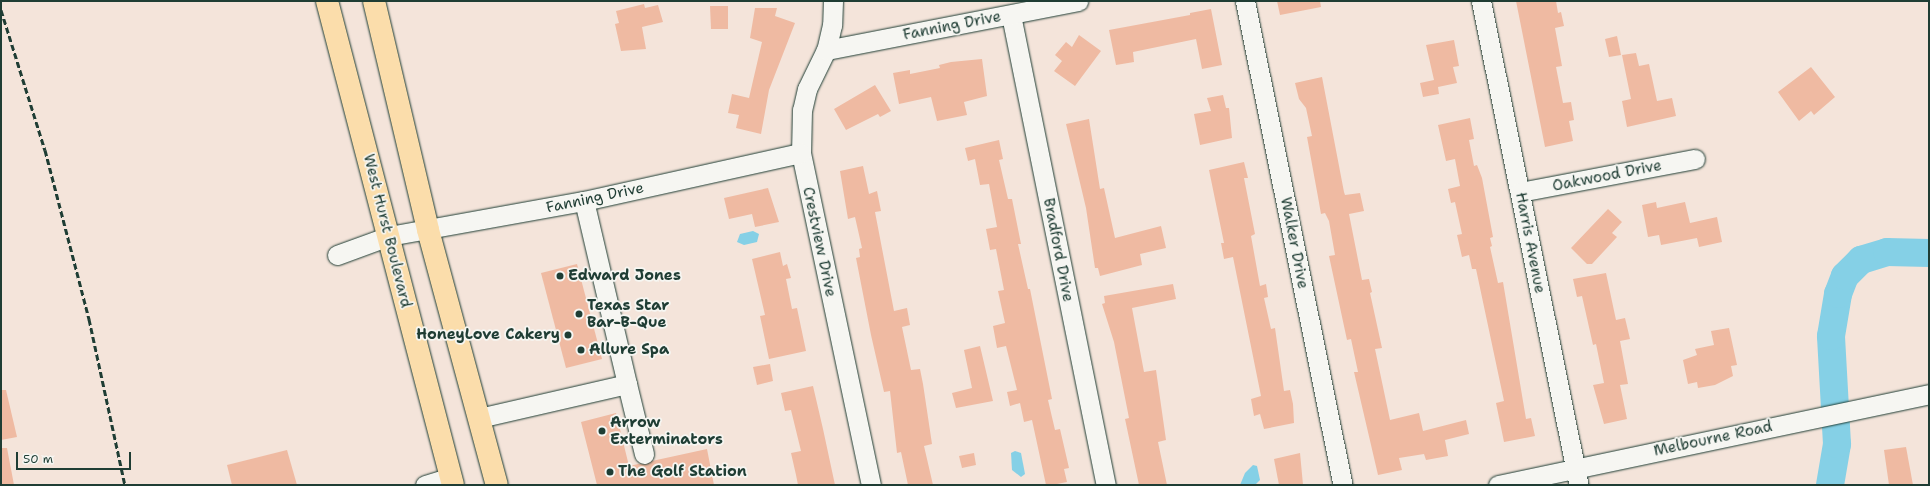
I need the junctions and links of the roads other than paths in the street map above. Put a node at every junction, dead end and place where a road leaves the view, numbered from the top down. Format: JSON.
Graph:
{"nodes":[{"id":1,"x":327,"y":1,"type":"edge"},
{"id":2,"x":374,"y":1,"type":"edge"},
{"id":3,"x":833,"y":1,"type":"edge"},
{"id":4,"x":1078,"y":1,"type":"edge"},
{"id":5,"x":1245,"y":1,"type":"edge"},
{"id":6,"x":1481,"y":1,"type":"edge"},
{"id":7,"x":1011,"y":15,"type":"junction"},
{"id":8,"x":826,"y":50,"type":"junction"},
{"id":9,"x":801,"y":153,"type":"junction"},
{"id":10,"x":1695,"y":159,"type":"dead end"},
{"id":11,"x":1520,"y":192,"type":"junction"},
{"id":12,"x":584,"y":201,"type":"junction"},
{"id":13,"x":428,"y":230,"type":"junction"},
{"id":14,"x":389,"y":236,"type":"junction"},
{"id":15,"x":337,"y":255,"type":"dead end"},
{"id":16,"x":627,"y":384,"type":"junction"},
{"id":17,"x":1929,"y":394,"type":"edge"},
{"id":18,"x":479,"y":418,"type":"junction"},
{"id":19,"x":644,"y":454,"type":"dead end"},
{"id":20,"x":1578,"y":477,"type":"edge"},
{"id":21,"x":452,"y":481,"type":"edge"},
{"id":22,"x":424,"y":485,"type":"edge"},
{"id":23,"x":497,"y":485,"type":"edge"},
{"id":24,"x":871,"y":485,"type":"edge"},
{"id":25,"x":1106,"y":485,"type":"edge"},
{"id":26,"x":1342,"y":485,"type":"edge"},
{"id":27,"x":1498,"y":485,"type":"edge"}],
"edges":[{"from":1,"to":14,"type":"main road","name":"West Hurst Boulevard"},
{"from":2,"to":13,"type":"main road"},
{"from":3,"to":8,"type":"street","name":"Crestview Drive"},
{"from":4,"to":7,"type":"street","name":"Fanning Drive"},
{"from":5,"to":26,"type":"street","name":"Walker Drive"},
{"from":6,"to":11,"type":"street","name":"Harris Avenue"},
{"from":7,"to":8,"type":"street","name":"Fanning Drive"},
{"from":7,"to":25,"type":"street","name":"Bradford Drive"},
{"from":8,"to":9,"type":"street","name":"Crestview Drive"},
{"from":9,"to":12,"type":"street","name":"Fanning Drive"},
{"from":9,"to":24,"type":"street","name":"Crestview Drive"},
{"from":10,"to":11,"type":"street","name":"Oakwood Drive"},
{"from":11,"to":20,"type":"street","name":"Harris Avenue"},
{"from":12,"to":13,"type":"street","name":"Fanning Drive"},
{"from":12,"to":16,"type":"street"},
{"from":13,"to":14,"type":"street","name":"Fanning Drive"},
{"from":13,"to":18,"type":"main road"},
{"from":14,"to":15,"type":"street","name":"Fanning Drive"},
{"from":14,"to":21,"type":"main road","name":"West Hurst Boulevard"},
{"from":16,"to":18,"type":"street"},
{"from":16,"to":19,"type":"street"},
{"from":17,"to":20,"type":"street","name":"Melbourne Road"},
{"from":18,"to":23,"type":"main road"},
{"from":20,"to":27,"type":"street","name":"Melbourne Road"},
{"from":21,"to":22,"type":"street"}]}
